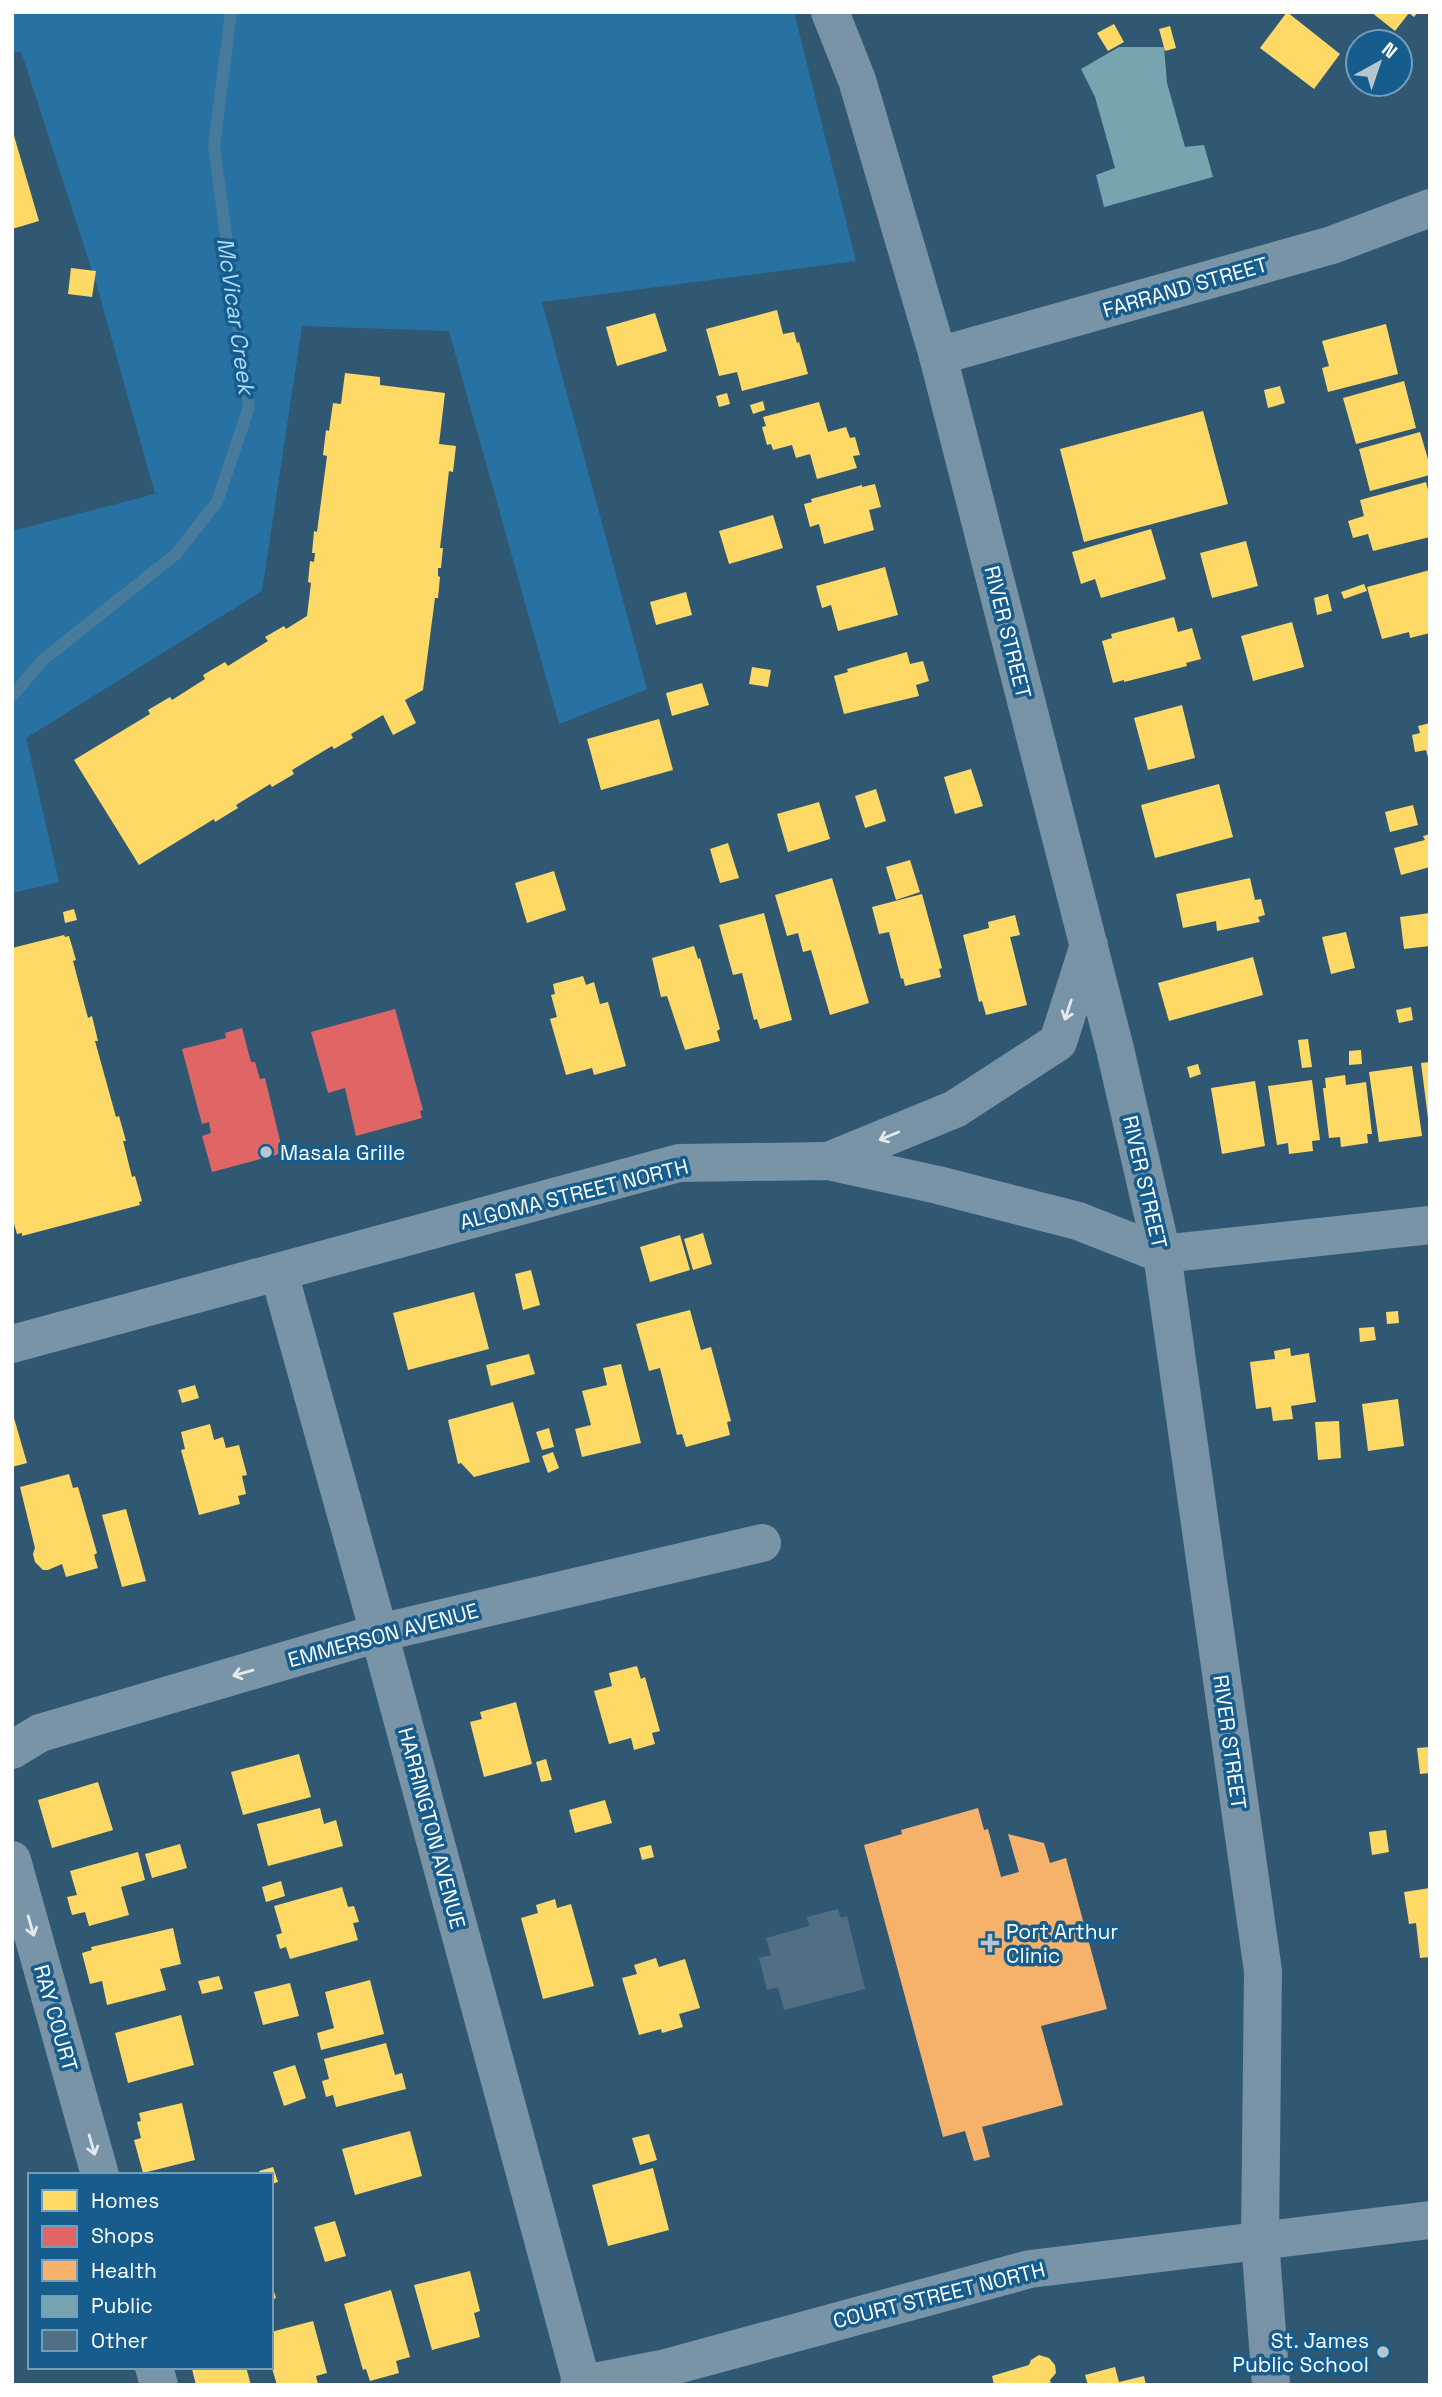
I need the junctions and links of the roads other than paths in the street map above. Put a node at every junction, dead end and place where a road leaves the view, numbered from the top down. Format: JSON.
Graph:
{"nodes":[{"id":1,"x":830,"y":12,"type":"edge"},
{"id":2,"x":1429,"y":211,"type":"edge"},
{"id":3,"x":938,"y":356,"type":"junction"},
{"id":4,"x":1089,"y":945,"type":"junction"},
{"id":5,"x":828,"y":1161,"type":"junction"},
{"id":6,"x":1430,"y":1225,"type":"edge"},
{"id":7,"x":1162,"y":1254,"type":"junction"},
{"id":8,"x":279,"y":1273,"type":"junction"},
{"id":9,"x":12,"y":1343,"type":"edge"},
{"id":10,"x":762,"y":1542,"type":"dead end"},
{"id":11,"x":379,"y":1633,"type":"junction"},
{"id":12,"x":12,"y":1750,"type":"edge"},
{"id":13,"x":12,"y":1860,"type":"edge"},
{"id":14,"x":99,"y":2173,"type":"edge"},
{"id":15,"x":1430,"y":2220,"type":"edge"},
{"id":16,"x":1260,"y":2241,"type":"junction"},
{"id":17,"x":664,"y":2377,"type":"edge"},
{"id":18,"x":581,"y":2384,"type":"edge"},
{"id":19,"x":1271,"y":2385,"type":"edge"}],
"edges":[{"from":1,"to":3,"type":"main road","name":"RIVER STREET"},
{"from":2,"to":3,"type":"street","name":"FARRAND STREET"},
{"from":3,"to":4,"type":"main road","name":"RIVER STREET"},
{"from":4,"to":5,"type":"main road","one_way":true},
{"from":4,"to":7,"type":"main road","name":"RIVER STREET"},
{"from":5,"to":7,"type":"street","name":"ALGOMA STREET NORTH"},
{"from":5,"to":8,"type":"street","name":"ALGOMA STREET NORTH"},
{"from":6,"to":7,"type":"street","name":"ALGOMA STREET NORTH"},
{"from":7,"to":16,"type":"main road","name":"RIVER STREET"},
{"from":8,"to":9,"type":"street","name":"ALGOMA STREET NORTH"},
{"from":8,"to":11,"type":"street","name":"HARRINGTON AVENUE"},
{"from":10,"to":11,"type":"street","name":"EMMERSON AVENUE"},
{"from":11,"to":12,"type":"street","name":"EMMERSON AVENUE","one_way":true},
{"from":11,"to":18,"type":"street","name":"HARRINGTON AVENUE"},
{"from":13,"to":14,"type":"street","name":"RAY COURT","one_way":true},
{"from":15,"to":16,"type":"street","name":"COURT STREET NORTH"},
{"from":16,"to":17,"type":"street","name":"COURT STREET NORTH"},
{"from":16,"to":19,"type":"main road","name":"RIVER STREET"},
{"from":17,"to":18,"type":"street","name":"COURT STREET NORTH"}]}
